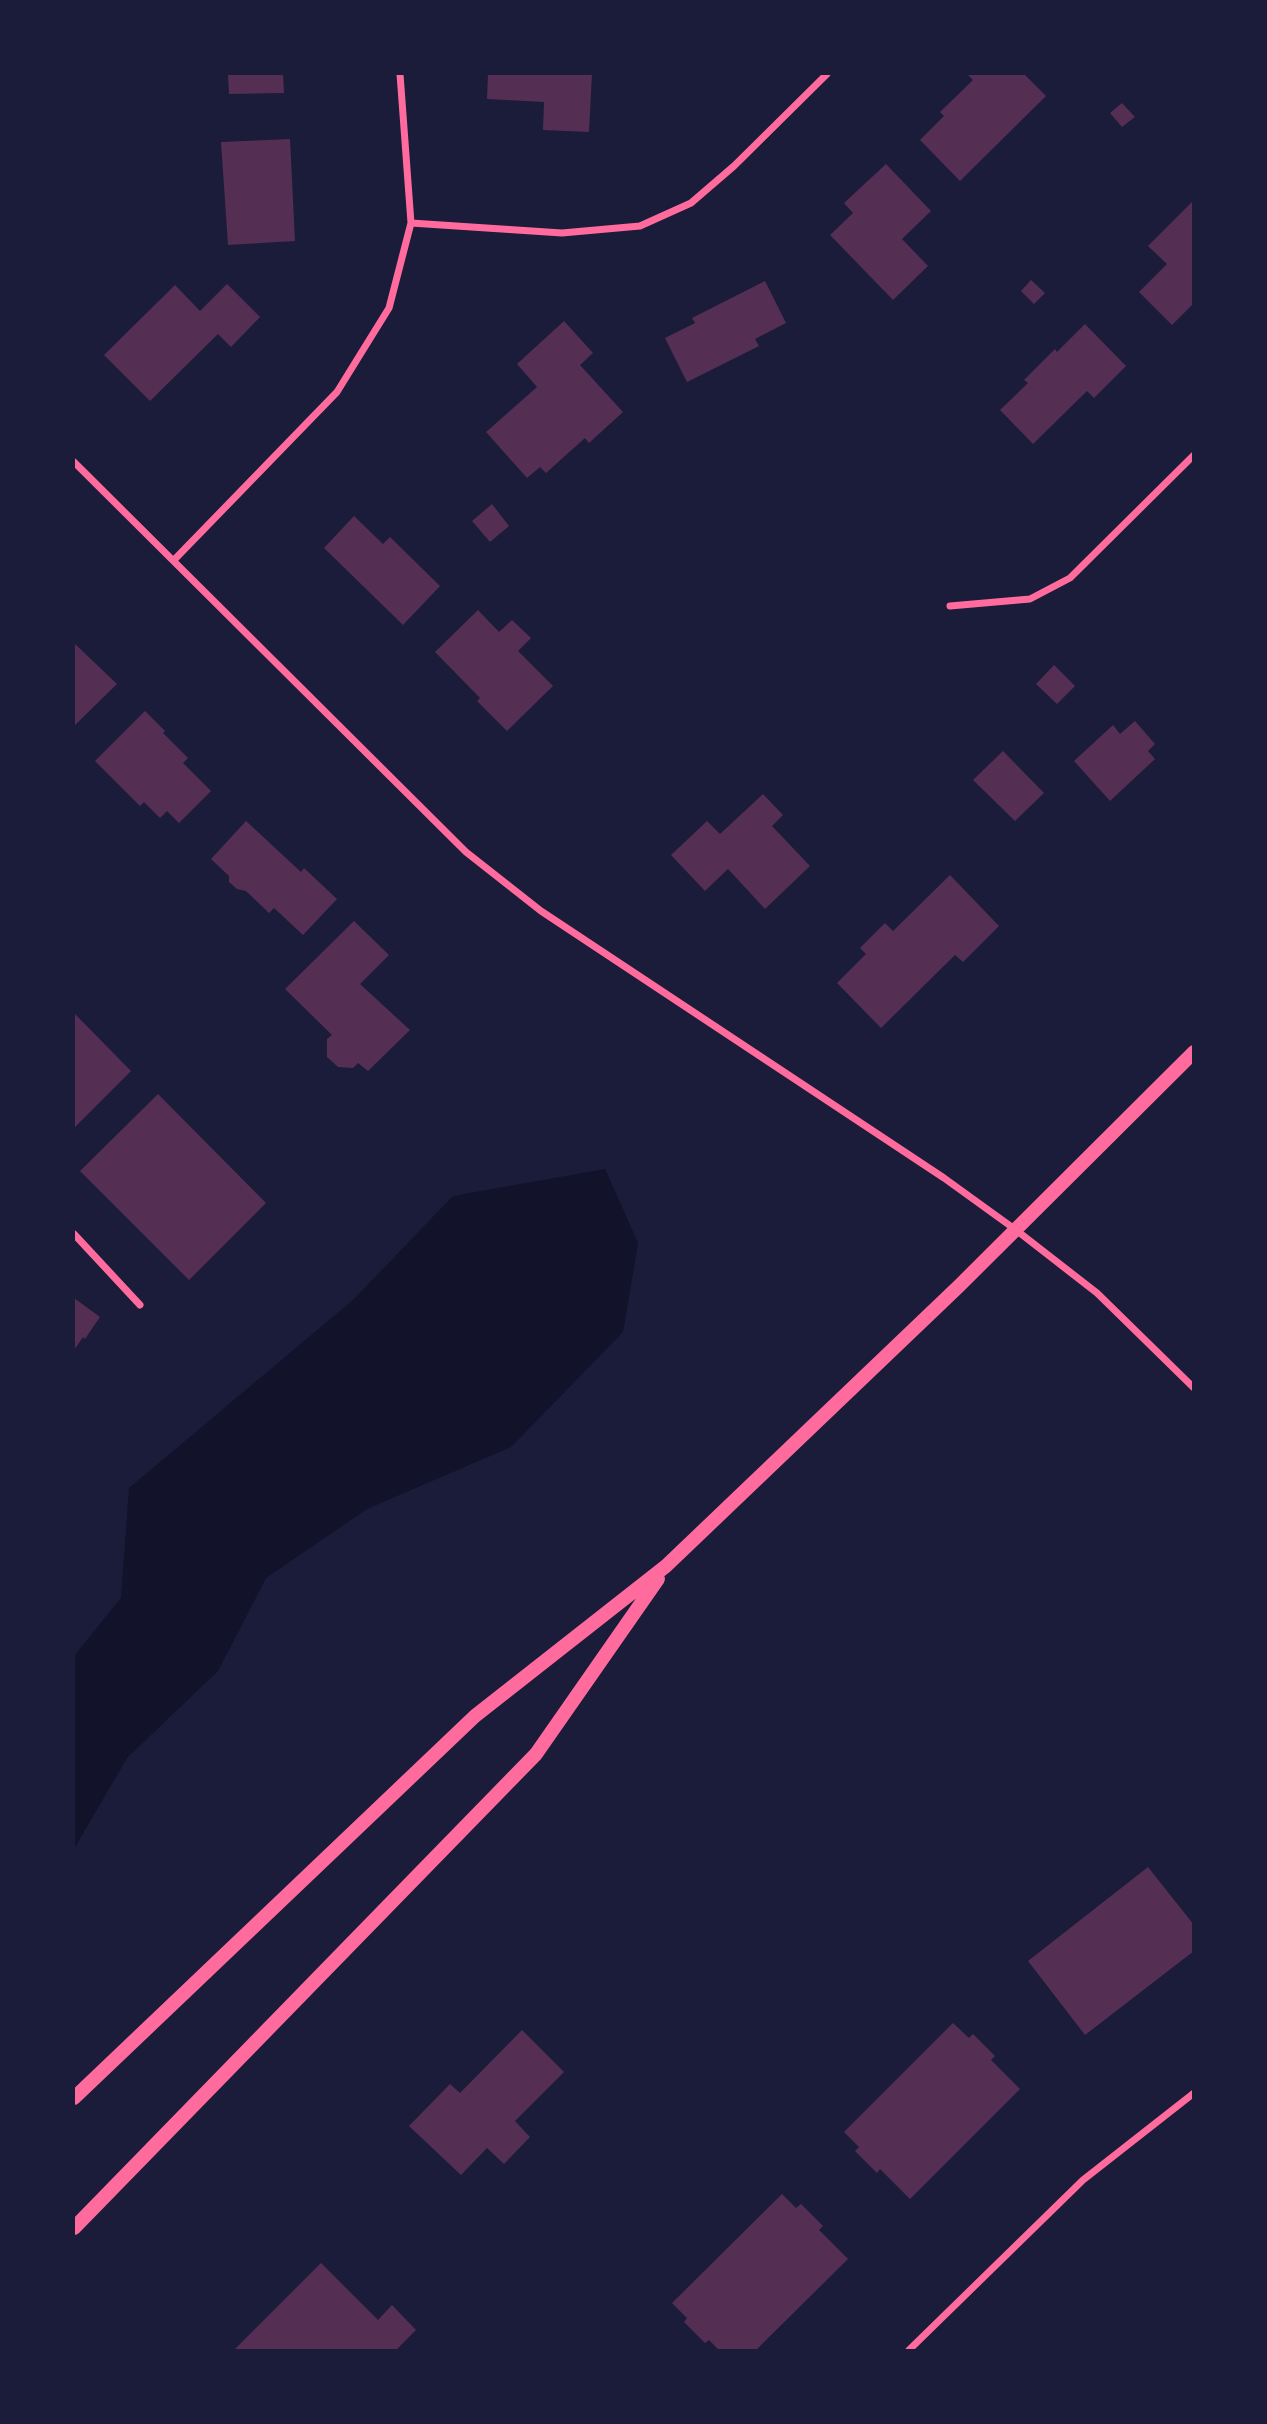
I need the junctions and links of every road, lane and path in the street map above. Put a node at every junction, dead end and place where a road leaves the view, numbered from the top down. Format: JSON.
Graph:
{"nodes":[{"id":1,"x":400,"y":74,"type":"edge"},
{"id":2,"x":827,"y":74,"type":"edge"},
{"id":3,"x":411,"y":223,"type":"junction"},
{"id":4,"x":1194,"y":455,"type":"edge"},
{"id":5,"x":74,"y":463,"type":"edge"},
{"id":6,"x":174,"y":560,"type":"junction"},
{"id":7,"x":950,"y":606,"type":"dead end"},
{"id":8,"x":1194,"y":1052,"type":"edge"},
{"id":9,"x":1016,"y":1230,"type":"junction"},
{"id":10,"x":74,"y":1234,"type":"edge"},
{"id":11,"x":140,"y":1305,"type":"dead end"},
{"id":12,"x":1194,"y":1388,"type":"edge"},
{"id":13,"x":666,"y":1566,"type":"junction"},
{"id":14,"x":1194,"y":2093,"type":"edge"},
{"id":15,"x":74,"y":2098,"type":"edge"},
{"id":16,"x":74,"y":2228,"type":"edge"},
{"id":17,"x":909,"y":2350,"type":"edge"}],
"edges":[{"from":1,"to":3,"type":"street"},
{"from":2,"to":3,"type":"street"},
{"from":3,"to":6,"type":"street"},
{"from":4,"to":7,"type":"street"},
{"from":5,"to":6,"type":"street"},
{"from":6,"to":9,"type":"street"},
{"from":8,"to":9,"type":"main road"},
{"from":9,"to":12,"type":"street"},
{"from":9,"to":13,"type":"main road"},
{"from":10,"to":11,"type":"street"},
{"from":13,"to":15,"type":"main road"},
{"from":13,"to":16,"type":"main road"},
{"from":14,"to":17,"type":"street"}]}
